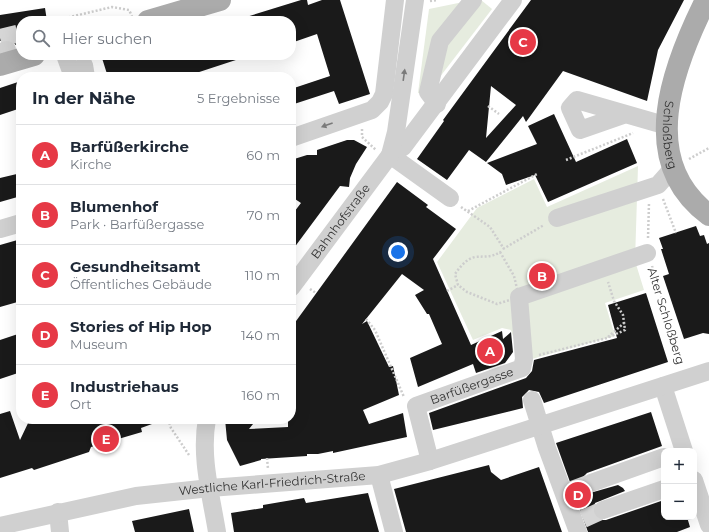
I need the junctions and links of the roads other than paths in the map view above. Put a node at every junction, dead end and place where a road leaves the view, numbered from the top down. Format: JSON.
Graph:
{"nodes":[{"id":1,"x":220,"y":0,"type":"edge"},
{"id":2,"x":395,"y":0,"type":"edge"},
{"id":3,"x":415,"y":0,"type":"edge"},
{"id":4,"x":473,"y":0,"type":"edge"},
{"id":5,"x":513,"y":0,"type":"edge"},
{"id":6,"x":706,"y":0,"type":"edge"},
{"id":7,"x":165,"y":16,"type":"edge"},
{"id":8,"x":2,"y":55,"type":"edge"},
{"id":9,"x":16,"y":55,"type":"edge"},
{"id":10,"x":69,"y":60,"type":"edge"},
{"id":11,"x":80,"y":72,"type":"edge"},
{"id":12,"x":384,"y":94,"type":"junction"},
{"id":13,"x":436,"y":104,"type":"junction"},
{"id":14,"x":399,"y":113,"type":"junction"},
{"id":15,"x":626,"y":114,"type":"dead end"},
{"id":16,"x":662,"y":125,"type":"junction"},
{"id":17,"x":296,"y":136,"type":"edge"},
{"id":18,"x":390,"y":155,"type":"junction"},
{"id":19,"x":673,"y":168,"type":"junction"},
{"id":20,"x":455,"y":202,"type":"road end"},
{"id":21,"x":709,"y":215,"type":"edge"},
{"id":22,"x":557,"y":218,"type":"dead end"},
{"id":23,"x":16,"y":224,"type":"edge"},
{"id":24,"x":0,"y":229,"type":"edge"},
{"id":25,"x":648,"y":246,"type":"road end"},
{"id":26,"x":296,"y":281,"type":"edge"},
{"id":27,"x":709,"y":371,"type":"edge"},
{"id":28,"x":663,"y":386,"type":"junction"},
{"id":29,"x":532,"y":400,"type":"dead end"},
{"id":30,"x":202,"y":424,"type":"edge"},
{"id":31,"x":541,"y":426,"type":"junction"},
{"id":32,"x":682,"y":448,"type":"edge"},
{"id":33,"x":661,"y":458,"type":"edge"},
{"id":34,"x":430,"y":461,"type":"junction"},
{"id":35,"x":379,"y":475,"type":"junction"},
{"id":36,"x":591,"y":483,"type":"tunnel mouth"},
{"id":37,"x":695,"y":484,"type":"edge"},
{"id":38,"x":210,"y":488,"type":"junction"},
{"id":39,"x":661,"y":490,"type":"edge"},
{"id":40,"x":603,"y":510,"type":"tunnel mouth"},
{"id":41,"x":58,"y":512,"type":"junction"},
{"id":42,"x":578,"y":524,"type":"edge"},
{"id":43,"x":709,"y":525,"type":"edge"},
{"id":44,"x":0,"y":526,"type":"edge"},
{"id":45,"x":709,"y":530,"type":"edge"},
{"id":46,"x":60,"y":532,"type":"edge"},
{"id":47,"x":217,"y":532,"type":"edge"},
{"id":48,"x":394,"y":532,"type":"edge"},
{"id":49,"x":703,"y":532,"type":"edge"}],
"edges":[{"from":1,"to":7,"type":"main road"},
{"from":2,"to":12,"type":"street"},
{"from":14,"to":3,"type":"street","name":"Bahnhofstraße","one_way":true},
{"from":4,"to":13,"type":"street"},
{"from":5,"to":13,"type":"street","name":"Bahnhofstraße"},
{"from":6,"to":16,"type":"main road","name":"Schloßberg"},
{"from":8,"to":9,"type":"main road"},
{"from":10,"to":11,"type":"street"},
{"from":12,"to":14,"type":"street"},
{"from":12,"to":17,"type":"street","one_way":true},
{"from":13,"to":18,"type":"street","name":"Bahnhofstraße"},
{"from":14,"to":18,"type":"street","name":"Bahnhofstraße"},
{"from":15,"to":16,"type":"street"},
{"from":16,"to":19,"type":"main road","name":"Schloßberg"},
{"from":18,"to":20,"type":"street"},
{"from":18,"to":26,"type":"street","name":"Bahnhofstraße"},
{"from":19,"to":21,"type":"main road","name":"Schloßberg"},
{"from":19,"to":22,"type":"street"},
{"from":23,"to":24,"type":"street"},
{"from":25,"to":34,"type":"street","name":"Barfüßergasse"},
{"from":27,"to":28,"type":"street","name":"Westliche Karl-Friedrich-Straße"},
{"from":28,"to":31,"type":"street","name":"Westliche Karl-Friedrich-Straße"},
{"from":28,"to":32,"type":"street"},
{"from":29,"to":31,"type":"street"},
{"from":30,"to":38,"type":"street"},
{"from":31,"to":34,"type":"street","name":"Westliche Karl-Friedrich-Straße"},
{"from":31,"to":42,"type":"street"},
{"from":33,"to":36,"type":"street"},
{"from":34,"to":35,"type":"street","name":"Westliche Karl-Friedrich-Straße"},
{"from":35,"to":38,"type":"street","name":"Westliche Karl-Friedrich-Straße"},
{"from":35,"to":48,"type":"street"},
{"from":37,"to":43,"type":"street"},
{"from":38,"to":41,"type":"street","name":"Westliche Karl-Friedrich-Straße"},
{"from":38,"to":47,"type":"street"},
{"from":39,"to":40,"type":"street"},
{"from":41,"to":44,"type":"street","name":"Westliche Karl-Friedrich-Straße"},
{"from":41,"to":46,"type":"street"},
{"from":45,"to":49,"type":"street"}]}
